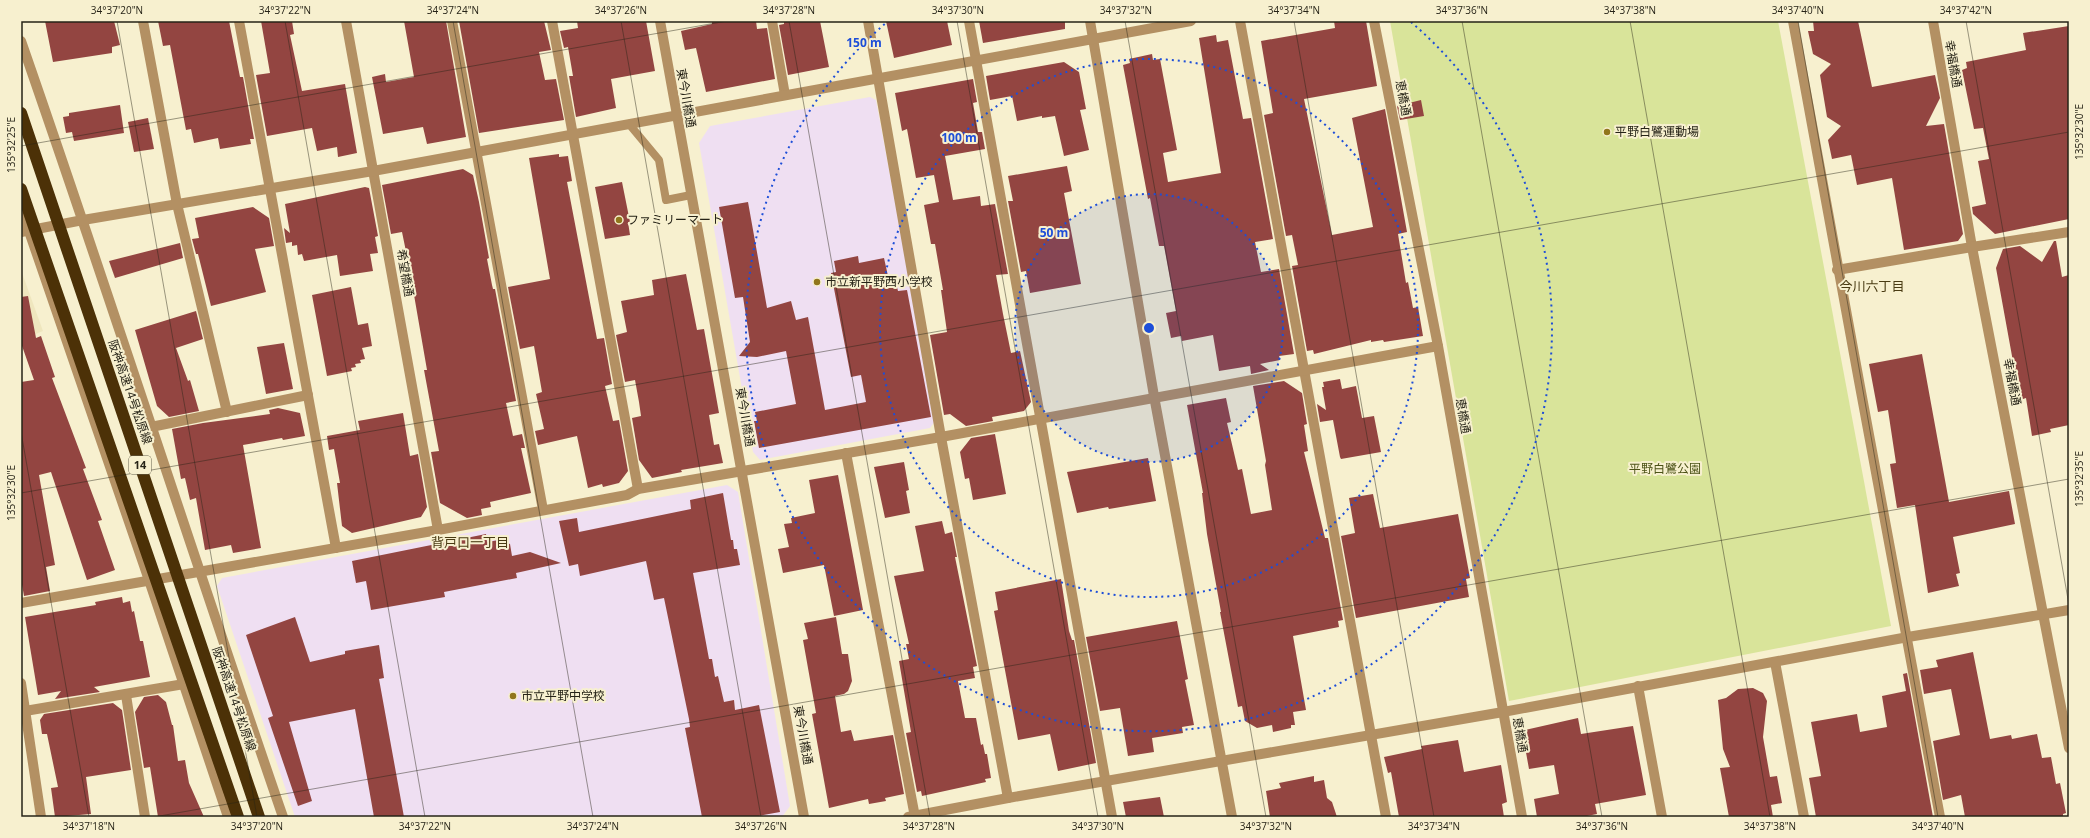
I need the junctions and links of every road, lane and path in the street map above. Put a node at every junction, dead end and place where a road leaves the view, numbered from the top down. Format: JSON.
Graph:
{"nodes":[{"id":1,"x":143,"y":21,"type":"edge"},
{"id":2,"x":239,"y":21,"type":"edge"},
{"id":3,"x":346,"y":21,"type":"edge"},
{"id":4,"x":452,"y":21,"type":"edge"},
{"id":5,"x":552,"y":21,"type":"edge"},
{"id":6,"x":660,"y":21,"type":"edge"},
{"id":7,"x":772,"y":21,"type":"edge"},
{"id":8,"x":868,"y":21,"type":"edge"},
{"id":9,"x":969,"y":21,"type":"edge"},
{"id":10,"x":1090,"y":21,"type":"edge"},
{"id":11,"x":1192,"y":21,"type":"edge"},
{"id":12,"x":1240,"y":21,"type":"edge"},
{"id":13,"x":1374,"y":21,"type":"edge"},
{"id":14,"x":1793,"y":21,"type":"edge"},
{"id":15,"x":1933,"y":21,"type":"edge"},
{"id":16,"x":1093,"y":38,"type":"junction"},
{"id":17,"x":21,"y":41,"type":"edge"},
{"id":18,"x":976,"y":60,"type":"junction"},
{"id":19,"x":878,"y":78,"type":"junction"},
{"id":20,"x":785,"y":95,"type":"junction"},
{"id":21,"x":21,"y":113,"type":"edge"},
{"id":22,"x":676,"y":115,"type":"junction"},
{"id":23,"x":629,"y":124,"type":"junction"},
{"id":24,"x":573,"y":134,"type":"junction"},
{"id":25,"x":476,"y":152,"type":"junction"},
{"id":26,"x":373,"y":171,"type":"junction"},
{"id":27,"x":270,"y":188,"type":"junction"},
{"id":28,"x":21,"y":189,"type":"edge"},
{"id":29,"x":691,"y":195,"type":"junction"},
{"id":30,"x":177,"y":204,"type":"junction"},
{"id":31,"x":21,"y":208,"type":"edge"},
{"id":32,"x":83,"y":220,"type":"junction"},
{"id":33,"x":25,"y":232,"type":"edge"},
{"id":34,"x":2069,"y":232,"type":"edge"},
{"id":35,"x":1972,"y":247,"type":"junction"},
{"id":36,"x":1837,"y":270,"type":"junction"},
{"id":37,"x":1438,"y":346,"type":"junction"},
{"id":38,"x":1303,"y":370,"type":"junction"},
{"id":39,"x":308,"y":395,"type":"junction"},
{"id":40,"x":1154,"y":396,"type":"junction"},
{"id":41,"x":227,"y":412,"type":"junction"},
{"id":42,"x":1040,"y":418,"type":"junction"},
{"id":43,"x":151,"y":427,"type":"junction"},
{"id":44,"x":941,"y":437,"type":"junction"},
{"id":45,"x":846,"y":453,"type":"junction"},
{"id":46,"x":742,"y":471,"type":"junction"},
{"id":47,"x":638,"y":489,"type":"junction"},
{"id":48,"x":543,"y":510,"type":"junction"},
{"id":49,"x":438,"y":530,"type":"junction"},
{"id":50,"x":336,"y":548,"type":"junction"},
{"id":51,"x":199,"y":572,"type":"junction"},
{"id":52,"x":149,"y":580,"type":"junction"},
{"id":53,"x":21,"y":603,"type":"edge"},
{"id":54,"x":2069,"y":610,"type":"edge"},
{"id":55,"x":2045,"y":615,"type":"junction"},
{"id":56,"x":1908,"y":637,"type":"junction"},
{"id":57,"x":1775,"y":662,"type":"junction"},
{"id":58,"x":21,"y":683,"type":"edge"},
{"id":59,"x":184,"y":684,"type":"junction"},
{"id":60,"x":1638,"y":686,"type":"junction"},
{"id":61,"x":126,"y":695,"type":"junction"},
{"id":62,"x":25,"y":711,"type":"junction"},
{"id":63,"x":1503,"y":712,"type":"junction"},
{"id":64,"x":2066,"y":716,"type":"edge"},
{"id":65,"x":1371,"y":735,"type":"junction"},
{"id":66,"x":2069,"y":748,"type":"edge"},
{"id":67,"x":1221,"y":761,"type":"junction"},
{"id":68,"x":1105,"y":781,"type":"junction"},
{"id":69,"x":1008,"y":798,"type":"junction"},
{"id":70,"x":41,"y":817,"type":"edge"},
{"id":71,"x":145,"y":817,"type":"edge"},
{"id":72,"x":228,"y":817,"type":"edge"},
{"id":73,"x":238,"y":817,"type":"edge"},
{"id":74,"x":259,"y":817,"type":"edge"},
{"id":75,"x":283,"y":817,"type":"edge"},
{"id":76,"x":804,"y":817,"type":"edge"},
{"id":77,"x":912,"y":817,"type":"edge"},
{"id":78,"x":1112,"y":817,"type":"edge"},
{"id":79,"x":1232,"y":817,"type":"edge"},
{"id":80,"x":1386,"y":817,"type":"edge"},
{"id":81,"x":1522,"y":817,"type":"edge"},
{"id":82,"x":1662,"y":817,"type":"edge"},
{"id":83,"x":1804,"y":817,"type":"edge"},
{"id":84,"x":1940,"y":817,"type":"edge"}],
"edges":[{"from":1,"to":30,"type":"street"},
{"from":2,"to":27,"type":"street"},
{"from":3,"to":26,"type":"street","name":"希望橋通"},
{"from":4,"to":25,"type":"street"},
{"from":5,"to":24,"type":"street"},
{"from":6,"to":22,"type":"street","name":"東今川橋通"},
{"from":7,"to":20,"type":"street"},
{"from":8,"to":19,"type":"street"},
{"from":9,"to":18,"type":"street"},
{"from":10,"to":16,"type":"street"},
{"from":11,"to":16,"type":"street"},
{"from":12,"to":38,"type":"street"},
{"from":13,"to":37,"type":"street","name":"恵橋通"},
{"from":14,"to":36,"type":"street"},
{"from":15,"to":35,"type":"street","name":"幸福橋通"},
{"from":16,"to":18,"type":"street"},
{"from":16,"to":40,"type":"street"},
{"from":17,"to":32,"type":"street"},
{"from":18,"to":19,"type":"street"},
{"from":18,"to":42,"type":"street"},
{"from":19,"to":20,"type":"street"},
{"from":19,"to":44,"type":"street"},
{"from":20,"to":22,"type":"street"},
{"from":21,"to":74,"type":"highway","name":"阪神高速14号松原線","number":"14","bridge":true},
{"from":22,"to":23,"type":"street"},
{"from":22,"to":29,"type":"street","name":"東今川橋通"},
{"from":23,"to":24,"type":"street"},
{"from":23,"to":29,"type":"lane"},
{"from":24,"to":25,"type":"street"},
{"from":24,"to":47,"type":"street"},
{"from":25,"to":26,"type":"street"},
{"from":25,"to":48,"type":"street"},
{"from":26,"to":27,"type":"street"},
{"from":26,"to":49,"type":"street","name":"希望橋通"},
{"from":27,"to":30,"type":"street"},
{"from":27,"to":39,"type":"street"},
{"from":28,"to":73,"type":"highway","number":"14","bridge":true},
{"from":29,"to":46,"type":"street","name":"東今川橋通"},
{"from":30,"to":32,"type":"street"},
{"from":30,"to":41,"type":"street"},
{"from":31,"to":33,"type":"street"},
{"from":32,"to":33,"type":"street"},
{"from":32,"to":43,"type":"street"},
{"from":33,"to":52,"type":"street"},
{"from":34,"to":35,"type":"street"},
{"from":35,"to":36,"type":"street"},
{"from":35,"to":55,"type":"street","name":"幸福橋通"},
{"from":36,"to":56,"type":"street"},
{"from":37,"to":38,"type":"street"},
{"from":37,"to":63,"type":"street","name":"恵橋通"},
{"from":38,"to":40,"type":"street"},
{"from":38,"to":65,"type":"street"},
{"from":39,"to":41,"type":"street"},
{"from":39,"to":50,"type":"street"},
{"from":40,"to":42,"type":"street"},
{"from":40,"to":67,"type":"street"},
{"from":41,"to":43,"type":"street"},
{"from":42,"to":44,"type":"street"},
{"from":42,"to":68,"type":"street"},
{"from":43,"to":51,"type":"street"},
{"from":44,"to":45,"type":"street"},
{"from":44,"to":69,"type":"street"},
{"from":45,"to":46,"type":"street"},
{"from":45,"to":77,"type":"street"},
{"from":46,"to":47,"type":"street"},
{"from":46,"to":76,"type":"street","name":"東今川橋通"},
{"from":47,"to":48,"type":"street"},
{"from":48,"to":49,"type":"street"},
{"from":49,"to":50,"type":"street"},
{"from":50,"to":51,"type":"street"},
{"from":51,"to":52,"type":"street"},
{"from":51,"to":75,"type":"street"},
{"from":52,"to":53,"type":"street"},
{"from":52,"to":59,"type":"street"},
{"from":54,"to":55,"type":"street"},
{"from":55,"to":56,"type":"street"},
{"from":55,"to":64,"type":"street","name":"幸福橋通"},
{"from":56,"to":57,"type":"street"},
{"from":56,"to":84,"type":"street"},
{"from":57,"to":60,"type":"street"},
{"from":57,"to":83,"type":"street"},
{"from":58,"to":62,"type":"street"},
{"from":59,"to":61,"type":"street"},
{"from":59,"to":72,"type":"street"},
{"from":60,"to":63,"type":"street"},
{"from":60,"to":82,"type":"street"},
{"from":61,"to":62,"type":"street"},
{"from":61,"to":71,"type":"street"},
{"from":62,"to":70,"type":"street"},
{"from":63,"to":65,"type":"street"},
{"from":63,"to":81,"type":"street","name":"恵橋通"},
{"from":64,"to":66,"type":"street","name":"幸福橋通"},
{"from":65,"to":67,"type":"street"},
{"from":65,"to":80,"type":"street"},
{"from":67,"to":68,"type":"street"},
{"from":67,"to":79,"type":"street"},
{"from":68,"to":69,"type":"street"},
{"from":68,"to":78,"type":"street"},
{"from":69,"to":77,"type":"street"}]}
